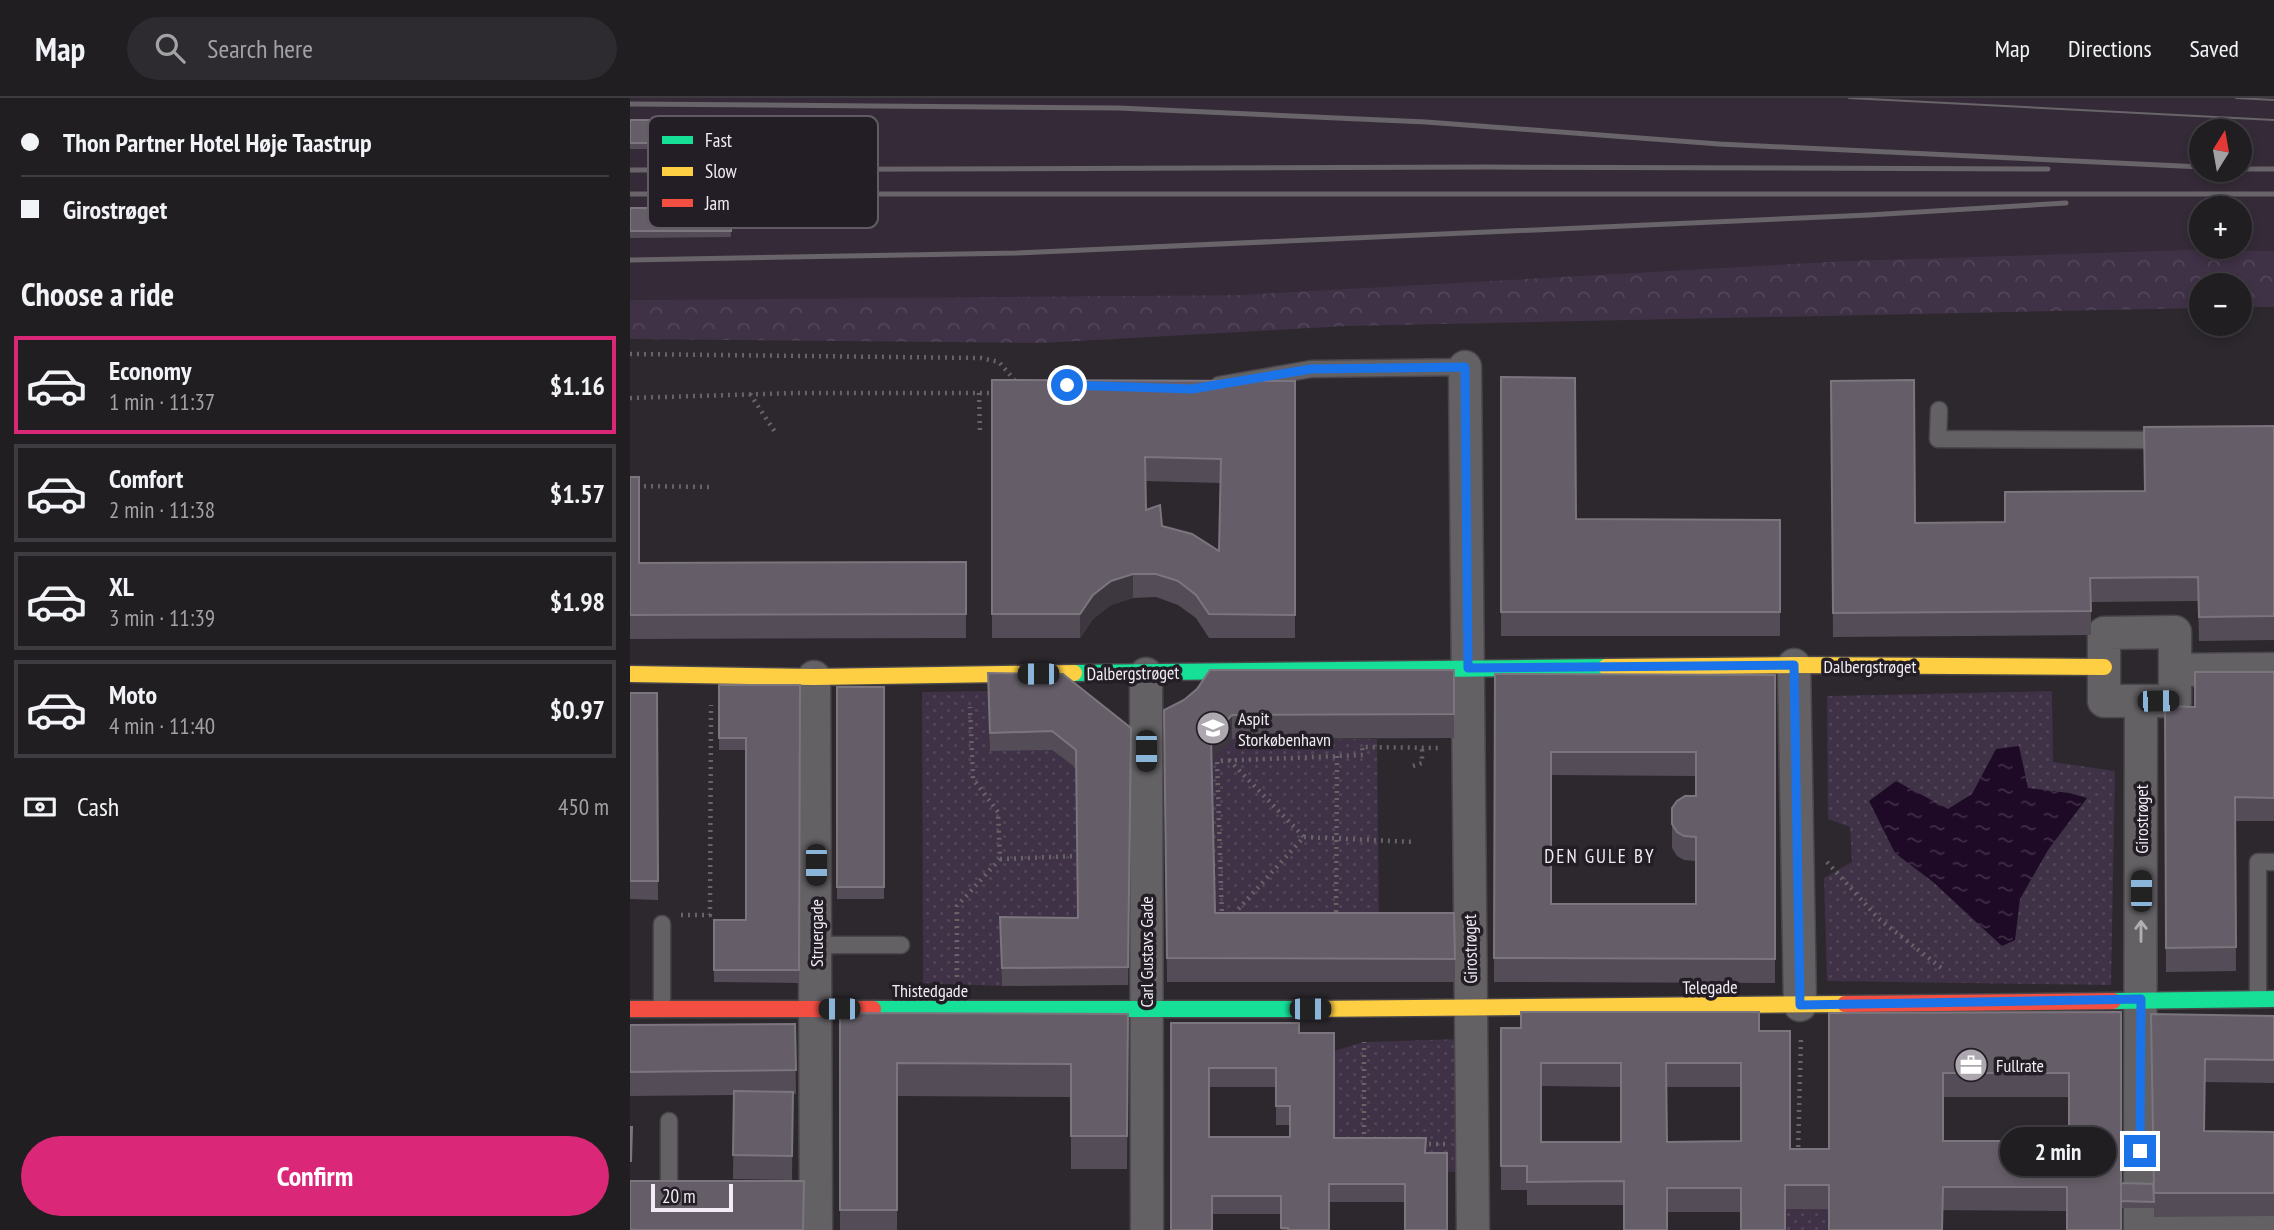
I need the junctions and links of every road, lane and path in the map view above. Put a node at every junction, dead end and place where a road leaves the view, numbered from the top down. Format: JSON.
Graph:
{"nodes":[{"id":1,"x":630,"y":354,"type":"edge"},
{"id":2,"x":1465,"y":367,"type":"joint"},
{"id":3,"x":1008,"y":387,"type":"edge"},
{"id":4,"x":1205,"y":387,"type":"edge"},
{"id":5,"x":998,"y":390,"type":"edge"},
{"id":6,"x":978,"y":393,"type":"junction"},
{"id":7,"x":750,"y":394,"type":"junction"},
{"id":8,"x":630,"y":398,"type":"edge"},
{"id":9,"x":1939,"y":410,"type":"dead end"},
{"id":10,"x":980,"y":434,"type":"dead end"},
{"id":11,"x":777,"y":435,"type":"dead end"},
{"id":12,"x":2176,"y":440,"type":"edge"},
{"id":13,"x":630,"y":486,"type":"edge"},
{"id":14,"x":714,"y":487,"type":"dead end"},
{"id":15,"x":1794,"y":665,"type":"junction"},
{"id":16,"x":2104,"y":667,"type":"junction"},
{"id":17,"x":1468,"y":668,"type":"junction"},
{"id":18,"x":2274,"y":669,"type":"edge"},
{"id":19,"x":2175,"y":670,"type":"junction"},
{"id":20,"x":630,"y":674,"type":"edge"},
{"id":21,"x":1146,"y":674,"type":"junction"},
{"id":22,"x":969,"y":675,"type":"junction"},
{"id":23,"x":711,"y":677,"type":"junction"},
{"id":24,"x":814,"y":677,"type":"junction"},
{"id":25,"x":2141,"y":701,"type":"junction"},
{"id":26,"x":1422,"y":748,"type":"junction"},
{"id":27,"x":1468,"y":748,"type":"junction"},
{"id":28,"x":1337,"y":755,"type":"junction"},
{"id":29,"x":1229,"y":759,"type":"junction"},
{"id":30,"x":1413,"y":766,"type":"dead end"},
{"id":31,"x":1797,"y":828,"type":"junction"},
{"id":32,"x":1304,"y":837,"type":"junction"},
{"id":33,"x":1338,"y":838,"type":"junction"},
{"id":34,"x":1414,"y":842,"type":"dead end"},
{"id":35,"x":1077,"y":856,"type":"edge"},
{"id":36,"x":1000,"y":859,"type":"junction"},
{"id":37,"x":2274,"y":862,"type":"edge"},
{"id":38,"x":662,"y":924,"type":"joint"},
{"id":39,"x":1336,"y":928,"type":"edge"},
{"id":40,"x":2266,"y":935,"type":"edge"},
{"id":41,"x":901,"y":944,"type":"dead end"},
{"id":42,"x":816,"y":946,"type":"junction"},
{"id":43,"x":2141,"y":999,"type":"junction"},
{"id":44,"x":2266,"y":999,"type":"edge"},
{"id":45,"x":1986,"y":1003,"type":"junction"},
{"id":46,"x":1800,"y":1005,"type":"junction"},
{"id":47,"x":816,"y":1009,"type":"junction"},
{"id":48,"x":958,"y":1009,"type":"junction"},
{"id":49,"x":1364,"y":1009,"type":"junction"},
{"id":50,"x":1471,"y":1009,"type":"junction"},
{"id":51,"x":630,"y":1010,"type":"edge"},
{"id":52,"x":662,"y":1010,"type":"junction"},
{"id":53,"x":1146,"y":1010,"type":"junction"},
{"id":54,"x":669,"y":1121,"type":"dead end"},
{"id":55,"x":1364,"y":1144,"type":"edge"},
{"id":56,"x":1418,"y":1144,"type":"edge"},
{"id":57,"x":1472,"y":1144,"type":"junction"},
{"id":58,"x":1798,"y":1163,"type":"edge"},
{"id":59,"x":670,"y":1192,"type":"edge"},
{"id":60,"x":2140,"y":1228,"type":"edge"},
{"id":61,"x":2274,"y":1228,"type":"edge"},
{"id":62,"x":816,"y":1230,"type":"edge"},
{"id":63,"x":1147,"y":1230,"type":"edge"},
{"id":64,"x":1473,"y":1230,"type":"edge"}],
"edges":[{"from":1,"to":3,"type":"path"},
{"from":2,"to":4,"type":"lane"},
{"from":2,"to":17,"type":"street"},
{"from":5,"to":6,"type":"path"},
{"from":6,"to":7,"type":"path"},
{"from":6,"to":10,"type":"path"},
{"from":7,"to":8,"type":"path"},
{"from":7,"to":11,"type":"path"},
{"from":9,"to":12,"type":"lane"},
{"from":13,"to":14,"type":"path"},
{"from":15,"to":16,"type":"street","name":"Dalbergstrøget"},
{"from":15,"to":17,"type":"street","name":"Dalbergstrøget"},
{"from":15,"to":31,"type":"street"},
{"from":16,"to":19,"type":"street"},
{"from":16,"to":25,"type":"street"},
{"from":17,"to":21,"type":"street","name":"Dalbergstrøget"},
{"from":17,"to":27,"type":"street","name":"Girostrøget"},
{"from":18,"to":19,"type":"street"},
{"from":19,"to":25,"type":"street"},
{"from":20,"to":23,"type":"street","name":"Dalbergstrøget"},
{"from":21,"to":22,"type":"street","name":"Dalbergstrøget"},
{"from":21,"to":53,"type":"street","name":"Carl Gustavs Gade"},
{"from":22,"to":24,"type":"street","name":"Dalbergstrøget"},
{"from":22,"to":36,"type":"path"},
{"from":23,"to":24,"type":"street","name":"Dalbergstrøget"},
{"from":23,"to":38,"type":"path"},
{"from":24,"to":42,"type":"street","name":"Struergade"},
{"from":43,"to":25,"type":"street","name":"Girostrøget","one_way":true},
{"from":26,"to":27,"type":"path"},
{"from":26,"to":28,"type":"path"},
{"from":26,"to":30,"type":"path"},
{"from":27,"to":50,"type":"street","name":"Girostrøget"},
{"from":28,"to":29,"type":"path"},
{"from":28,"to":33,"type":"path"},
{"from":29,"to":32,"type":"path"},
{"from":29,"to":32,"type":"path"},
{"from":31,"to":45,"type":"path"},
{"from":31,"to":46,"type":"street"},
{"from":32,"to":33,"type":"path"},
{"from":33,"to":34,"type":"path"},
{"from":33,"to":39,"type":"path"},
{"from":35,"to":36,"type":"path"},
{"from":36,"to":48,"type":"path"},
{"from":37,"to":40,"type":"lane"},
{"from":38,"to":52,"type":"lane"},
{"from":40,"to":44,"type":"lane"},
{"from":41,"to":42,"type":"lane"},
{"from":42,"to":47,"type":"street","name":"Struergade"},
{"from":43,"to":44,"type":"street","name":"Telegade"},
{"from":43,"to":45,"type":"street","name":"Telegade"},
{"from":43,"to":60,"type":"street","name":"Girostrøget"},
{"from":45,"to":46,"type":"street","name":"Telegade"},
{"from":46,"to":50,"type":"street","name":"Telegade"},
{"from":46,"to":58,"type":"path"},
{"from":47,"to":48,"type":"street","name":"Thistedgade"},
{"from":47,"to":52,"type":"street","name":"Thistedgade"},
{"from":47,"to":62,"type":"street","name":"Struergade"},
{"from":48,"to":53,"type":"street","name":"Thistedgade"},
{"from":49,"to":50,"type":"street","name":"Telegade"},
{"from":49,"to":53,"type":"street","name":"Telegade"},
{"from":49,"to":55,"type":"path"},
{"from":50,"to":57,"type":"street","name":"Girostrøget"},
{"from":51,"to":52,"type":"street","name":"Thistedgade"},
{"from":53,"to":63,"type":"street","name":"Carl Gustavs Gade"},
{"from":54,"to":59,"type":"lane"},
{"from":56,"to":57,"type":"path"},
{"from":57,"to":64,"type":"street","name":"Girostrøget"},
{"from":60,"to":61,"type":"street"}]}
